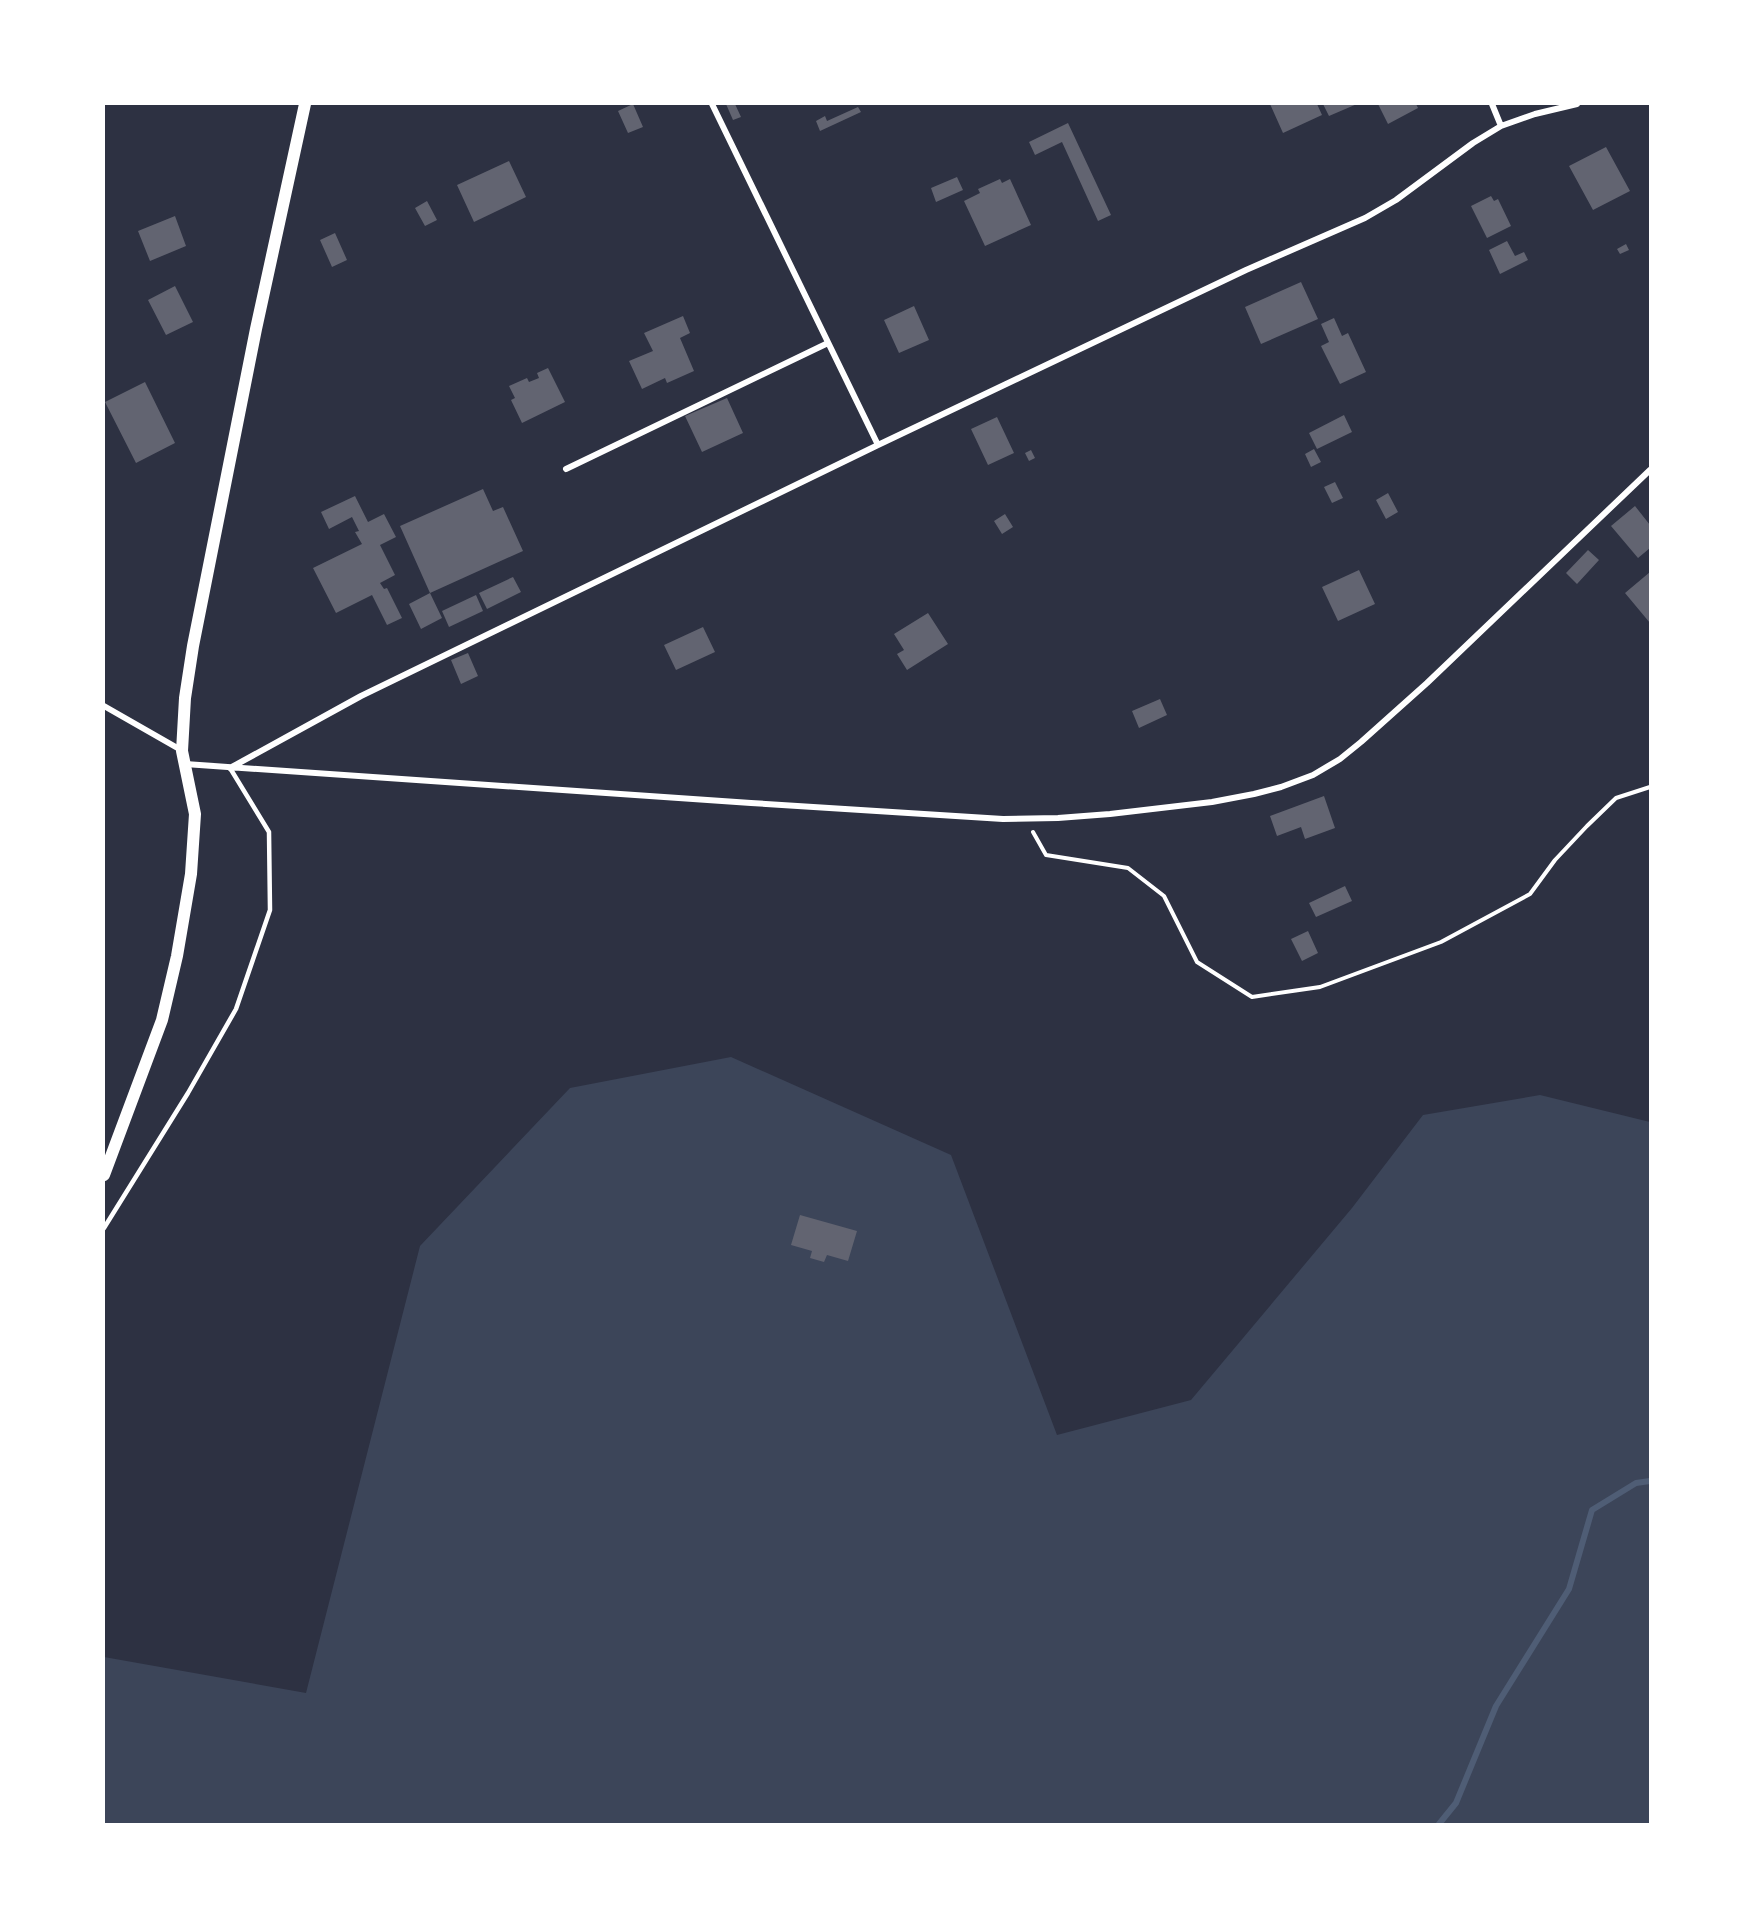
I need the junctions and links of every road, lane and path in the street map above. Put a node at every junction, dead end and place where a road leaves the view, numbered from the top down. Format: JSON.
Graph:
{"nodes":[{"id":1,"x":305,"y":104,"type":"edge"},
{"id":2,"x":712,"y":104,"type":"edge"},
{"id":3,"x":1492,"y":104,"type":"edge"},
{"id":4,"x":1577,"y":104,"type":"edge"},
{"id":5,"x":1501,"y":126,"type":"junction"},
{"id":6,"x":828,"y":343,"type":"junction"},
{"id":7,"x":878,"y":445,"type":"junction"},
{"id":8,"x":566,"y":469,"type":"dead end"},
{"id":9,"x":1650,"y":470,"type":"edge"},
{"id":10,"x":104,"y":706,"type":"edge"},
{"id":11,"x":182,"y":751,"type":"junction"},
{"id":12,"x":184,"y":764,"type":"junction"},
{"id":13,"x":230,"y":768,"type":"junction"},
{"id":14,"x":1650,"y":787,"type":"edge"},
{"id":15,"x":1025,"y":818,"type":"junction"},
{"id":16,"x":104,"y":1175,"type":"edge"},
{"id":17,"x":104,"y":1228,"type":"edge"}],
"edges":[{"from":1,"to":11,"type":"main road"},
{"from":2,"to":6,"type":"street"},
{"from":3,"to":5,"type":"street"},
{"from":4,"to":5,"type":"street"},
{"from":5,"to":7,"type":"street"},
{"from":6,"to":7,"type":"street"},
{"from":6,"to":8,"type":"street"},
{"from":7,"to":13,"type":"street"},
{"from":9,"to":15,"type":"street"},
{"from":10,"to":11,"type":"street"},
{"from":11,"to":12,"type":"main road"},
{"from":12,"to":13,"type":"street"},
{"from":12,"to":16,"type":"main road"},
{"from":13,"to":15,"type":"street"},
{"from":13,"to":17,"type":"lane"},
{"from":14,"to":15,"type":"path"}]}
